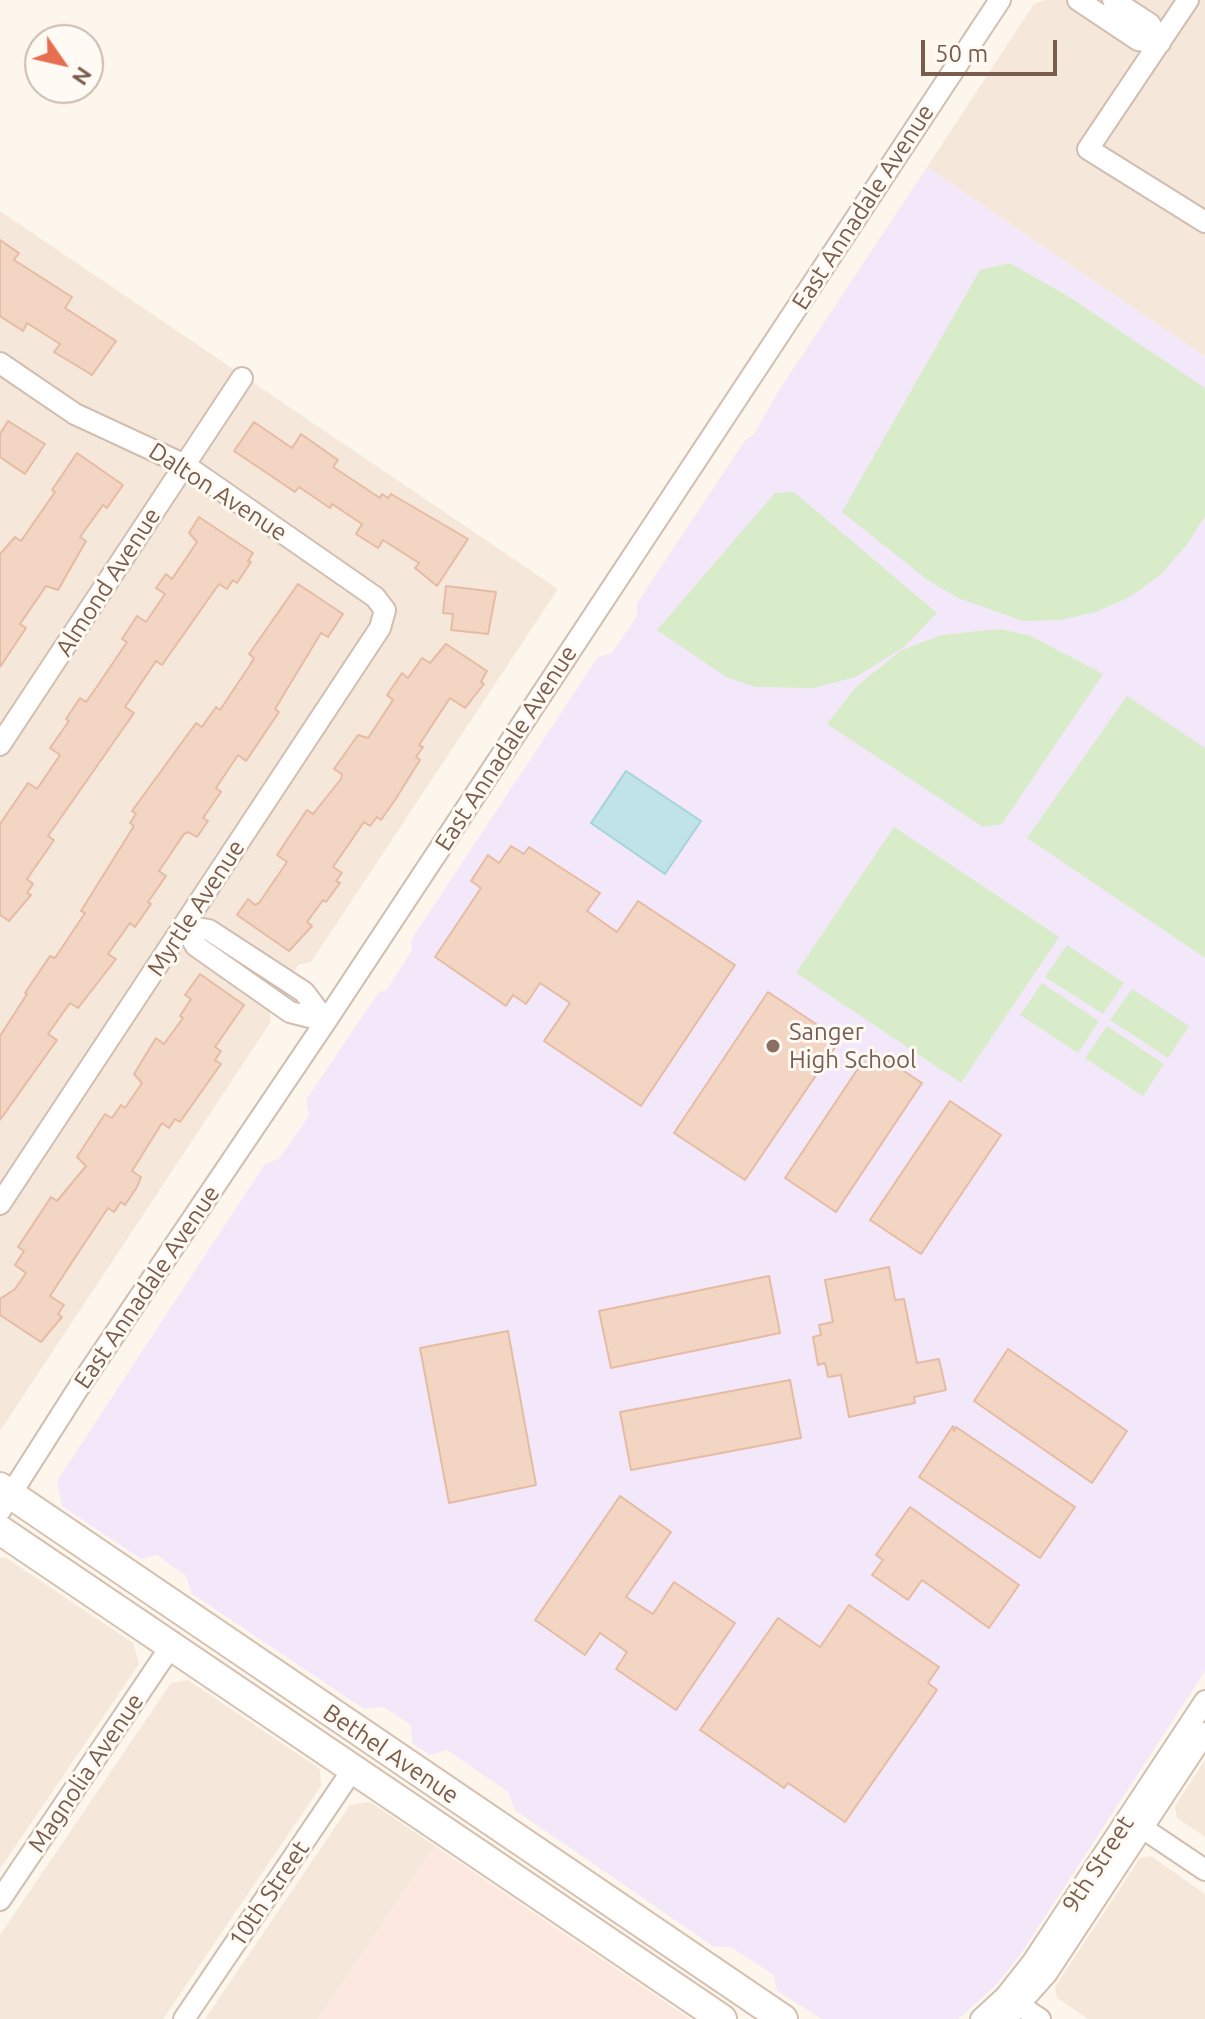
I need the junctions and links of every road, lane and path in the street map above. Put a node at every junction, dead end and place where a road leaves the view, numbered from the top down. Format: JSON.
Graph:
{"nodes":[{"id":1,"x":1000,"y":0,"type":"edge"},
{"id":2,"x":1078,"y":0,"type":"edge"},
{"id":3,"x":1113,"y":0,"type":"edge"},
{"id":4,"x":1188,"y":0,"type":"edge"},
{"id":5,"x":1160,"y":43,"type":"junction"},
{"id":6,"x":1205,"y":222,"type":"edge"},
{"id":7,"x":0,"y":363,"type":"edge"},
{"id":8,"x":242,"y":378,"type":"dead end"},
{"id":9,"x":185,"y":465,"type":"junction"},
{"id":10,"x":385,"y":610,"type":"joint"},
{"id":11,"x":0,"y":745,"type":"edge"},
{"id":12,"x":184,"y":926,"type":"junction"},
{"id":13,"x":326,"y":1021,"type":"junction"},
{"id":14,"x":0,"y":1204,"type":"edge"},
{"id":15,"x":3,"y":1497,"type":"edge"},
{"id":16,"x":0,"y":1530,"type":"edge"},
{"id":17,"x":177,"y":1649,"type":"junction"},
{"id":18,"x":1205,"y":1701,"type":"edge"},
{"id":19,"x":1205,"y":1733,"type":"edge"},
{"id":20,"x":378,"y":1746,"type":"junction"},
{"id":21,"x":353,"y":1769,"type":"junction"},
{"id":22,"x":1135,"y":1824,"type":"junction"},
{"id":23,"x":1205,"y":1870,"type":"edge"},
{"id":24,"x":564,"y":1871,"type":"junction"},
{"id":25,"x":529,"y":1887,"type":"junction"},
{"id":26,"x":0,"y":1900,"type":"edge"},
{"id":27,"x":733,"y":1985,"type":"junction"},
{"id":28,"x":1011,"y":2007,"type":"edge"},
{"id":29,"x":184,"y":2019,"type":"edge"},
{"id":30,"x":722,"y":2019,"type":"edge"},
{"id":31,"x":783,"y":2019,"type":"edge"},
{"id":32,"x":981,"y":2019,"type":"edge"},
{"id":33,"x":1040,"y":2019,"type":"edge"}],
"edges":[{"from":1,"to":13,"type":"street","name":"East Annadale Avenue"},
{"from":2,"to":5,"type":"street"},
{"from":3,"to":5,"type":"street"},
{"from":4,"to":5,"type":"street"},
{"from":5,"to":6,"type":"street"},
{"from":7,"to":9,"type":"street","name":"Dalton Avenue"},
{"from":8,"to":9,"type":"street","name":"Almond Avenue"},
{"from":9,"to":10,"type":"street","name":"Dalton Avenue"},
{"from":9,"to":11,"type":"street","name":"Almond Avenue"},
{"from":10,"to":12,"type":"street","name":"Myrtle Avenue"},
{"from":12,"to":13,"type":"street"},
{"from":12,"to":14,"type":"street","name":"Myrtle Avenue"},
{"from":13,"to":15,"type":"street","name":"East Annadale Avenue"},
{"from":15,"to":20,"type":"main road","name":"Bethel Avenue"},
{"from":16,"to":17,"type":"main road","name":"Bethel Avenue"},
{"from":17,"to":20,"type":"main road"},
{"from":17,"to":21,"type":"main road","name":"Bethel Avenue"},
{"from":17,"to":26,"type":"street","name":"Magnolia Avenue"},
{"from":18,"to":22,"type":"street","name":"9th Street"},
{"from":19,"to":22,"type":"street","name":"9th Street"},
{"from":20,"to":24,"type":"main road","name":"Bethel Avenue"},
{"from":21,"to":24,"type":"main road"},
{"from":21,"to":25,"type":"main road","name":"Bethel Avenue"},
{"from":21,"to":29,"type":"street","name":"10th Street"},
{"from":22,"to":23,"type":"street"},
{"from":22,"to":28,"type":"street","name":"9th Street"},
{"from":24,"to":27,"type":"main road","name":"Bethel Avenue"},
{"from":25,"to":27,"type":"main road"},
{"from":25,"to":30,"type":"main road","name":"Bethel Avenue"},
{"from":27,"to":31,"type":"main road","name":"Bethel Avenue"},
{"from":28,"to":32,"type":"street","name":"9th Street"},
{"from":28,"to":33,"type":"street"}]}
